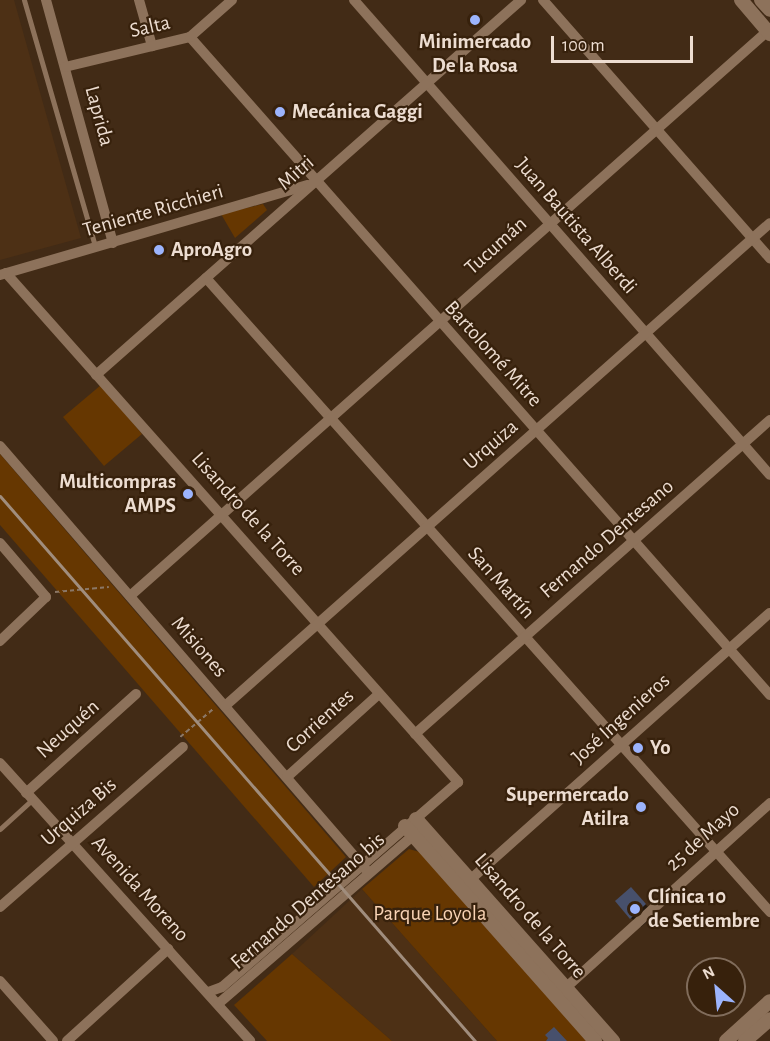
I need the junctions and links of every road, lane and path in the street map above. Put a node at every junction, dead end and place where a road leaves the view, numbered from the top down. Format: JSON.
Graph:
{"nodes":[{"id":1,"x":24,"y":0,"type":"edge"},
{"id":2,"x":46,"y":0,"type":"edge"},
{"id":3,"x":139,"y":0,"type":"edge"},
{"id":4,"x":232,"y":0,"type":"edge"},
{"id":5,"x":354,"y":0,"type":"edge"},
{"id":6,"x":521,"y":0,"type":"edge"},
{"id":7,"x":543,"y":0,"type":"edge"},
{"id":8,"x":741,"y":0,"type":"edge"},
{"id":9,"x":761,"y":0,"type":"edge"},
{"id":10,"x":770,"y":10,"type":"edge"},
{"id":11,"x":769,"y":31,"type":"edge"},
{"id":12,"x":190,"y":37,"type":"junction"},
{"id":13,"x":152,"y":46,"type":"junction"},
{"id":14,"x":65,"y":68,"type":"junction"},
{"id":15,"x":427,"y":83,"type":"junction"},
{"id":16,"x":658,"y":130,"type":"junction"},
{"id":17,"x":315,"y":182,"type":"junction"},
{"id":18,"x":770,"y":223,"type":"edge"},
{"id":19,"x":549,"y":225,"type":"junction"},
{"id":20,"x":753,"y":238,"type":"junction"},
{"id":21,"x":113,"y":243,"type":"junction"},
{"id":22,"x":95,"y":248,"type":"junction"},
{"id":23,"x":770,"y":258,"type":"edge"},
{"id":24,"x":3,"y":274,"type":"edge"},
{"id":25,"x":206,"y":278,"type":"junction"},
{"id":26,"x":439,"y":323,"type":"junction"},
{"id":27,"x":645,"y":336,"type":"junction"},
{"id":28,"x":96,"y":375,"type":"junction"},
{"id":29,"x":330,"y":419,"type":"junction"},
{"id":30,"x":770,"y":420,"type":"edge"},
{"id":31,"x":536,"y":431,"type":"junction"},
{"id":32,"x":742,"y":445,"type":"junction"},
{"id":33,"x":0,"y":446,"type":"edge"},
{"id":34,"x":770,"y":476,"type":"edge"},
{"id":35,"x":222,"y":516,"type":"junction"},
{"id":36,"x":425,"y":527,"type":"junction"},
{"id":37,"x":633,"y":541,"type":"junction"},
{"id":38,"x":0,"y":543,"type":"edge"},
{"id":39,"x":118,"y":582,"type":"junction"},
{"id":40,"x":130,"y":596,"type":"junction"},
{"id":41,"x":46,"y":597,"type":"junction"},
{"id":42,"x":770,"y":614,"type":"edge"},
{"id":43,"x":318,"y":624,"type":"junction"},
{"id":44,"x":524,"y":638,"type":"junction"},
{"id":45,"x":0,"y":641,"type":"edge"},
{"id":46,"x":729,"y":649,"type":"junction"},
{"id":47,"x":136,"y":694,"type":"dead end"},
{"id":48,"x":379,"y":694,"type":"junction"},
{"id":49,"x":770,"y":695,"type":"edge"},
{"id":50,"x":223,"y":704,"type":"junction"},
{"id":51,"x":415,"y":734,"type":"junction"},
{"id":52,"x":181,"y":743,"type":"joint"},
{"id":53,"x":622,"y":744,"type":"junction"},
{"id":54,"x":0,"y":764,"type":"edge"},
{"id":55,"x":287,"y":777,"type":"junction"},
{"id":56,"x":30,"y":796,"type":"junction"},
{"id":57,"x":770,"y":803,"type":"edge"},
{"id":58,"x":414,"y":827,"type":"junction"},
{"id":59,"x":0,"y":829,"type":"edge"},
{"id":60,"x":73,"y":843,"type":"junction"},
{"id":61,"x":717,"y":850,"type":"junction"},
{"id":62,"x":360,"y":863,"type":"junction"},
{"id":63,"x":368,"y":872,"type":"junction"},
{"id":64,"x":471,"y":879,"type":"junction"},
{"id":65,"x":0,"y":907,"type":"edge"},
{"id":66,"x":770,"y":912,"type":"edge"},
{"id":67,"x":168,"y":949,"type":"junction"},
{"id":68,"x":0,"y":981,"type":"edge"},
{"id":69,"x":208,"y":992,"type":"junction"},
{"id":70,"x":561,"y":992,"type":"junction"},
{"id":71,"x":770,"y":1002,"type":"edge"},
{"id":72,"x":218,"y":1004,"type":"junction"},
{"id":73,"x":770,"y":1019,"type":"edge"},
{"id":74,"x":53,"y":1041,"type":"edge"},
{"id":75,"x":67,"y":1041,"type":"edge"},
{"id":76,"x":250,"y":1041,"type":"edge"},
{"id":77,"x":595,"y":1041,"type":"edge"},
{"id":78,"x":613,"y":1041,"type":"edge"},
{"id":79,"x":726,"y":1041,"type":"edge"},
{"id":80,"x":745,"y":1041,"type":"edge"}],
"edges":[{"from":1,"to":22,"type":"lane"},
{"from":2,"to":14,"type":"street","name":"Laprida"},
{"from":3,"to":13,"type":"street"},
{"from":4,"to":12,"type":"street","name":"Salta"},
{"from":5,"to":15,"type":"street","name":"Juan Bautista Alberdi"},
{"from":6,"to":15,"type":"street","name":"Mitri"},
{"from":7,"to":16,"type":"street"},
{"from":8,"to":11,"type":"street"},
{"from":9,"to":10,"type":"street"},
{"from":11,"to":16,"type":"street","name":"Tucumán"},
{"from":12,"to":13,"type":"street","name":"Salta"},
{"from":12,"to":17,"type":"street","name":"Bartolomé Mitre"},
{"from":13,"to":14,"type":"street","name":"Salta"},
{"from":14,"to":21,"type":"street","name":"Laprida"},
{"from":15,"to":17,"type":"street","name":"Mitri"},
{"from":15,"to":19,"type":"street","name":"Juan Bautista Alberdi"},
{"from":16,"to":19,"type":"street","name":"Tucumán"},
{"from":16,"to":20,"type":"street"},
{"from":17,"to":21,"type":"street","name":"Teniente Ricchieri"},
{"from":17,"to":25,"type":"street","name":"Mitri"},
{"from":17,"to":26,"type":"street","name":"Bartolomé Mitre"},
{"from":18,"to":20,"type":"street","name":"Urquiza"},
{"from":19,"to":26,"type":"street","name":"Tucumán"},
{"from":19,"to":27,"type":"street","name":"Juan Bautista Alberdi"},
{"from":20,"to":23,"type":"street"},
{"from":20,"to":27,"type":"street","name":"Urquiza"},
{"from":21,"to":22,"type":"street","name":"Teniente Ricchieri"},
{"from":22,"to":24,"type":"street","name":"Teniente Ricchieri"},
{"from":24,"to":28,"type":"street","name":"Lisandro de la Torre"},
{"from":25,"to":28,"type":"street","name":"Mitri"},
{"from":25,"to":29,"type":"street","name":"San Martín"},
{"from":26,"to":29,"type":"street","name":"Tucumán"},
{"from":26,"to":31,"type":"street","name":"Bartolomé Mitre"},
{"from":27,"to":31,"type":"street","name":"Urquiza"},
{"from":27,"to":32,"type":"street","name":"Juan Bautista Alberdi"},
{"from":28,"to":35,"type":"street","name":"Lisandro de la Torre"},
{"from":29,"to":35,"type":"street","name":"Tucumán"},
{"from":29,"to":36,"type":"street","name":"San Martín"},
{"from":30,"to":32,"type":"street","name":"Fernando Dentesano"},
{"from":31,"to":36,"type":"street","name":"Urquiza"},
{"from":31,"to":37,"type":"street","name":"Bartolomé Mitre"},
{"from":32,"to":34,"type":"street","name":"Juan Bautista Alberdi"},
{"from":32,"to":37,"type":"street","name":"Fernando Dentesano"},
{"from":33,"to":39,"type":"street","name":"Misiones"},
{"from":35,"to":40,"type":"street","name":"Tucumán"},
{"from":35,"to":43,"type":"street","name":"Lisandro de la Torre"},
{"from":36,"to":43,"type":"street","name":"Urquiza"},
{"from":36,"to":44,"type":"street","name":"San Martín"},
{"from":37,"to":44,"type":"street","name":"Fernando Dentesano"},
{"from":37,"to":46,"type":"street","name":"Bartolomé Mitre"},
{"from":38,"to":41,"type":"street"},
{"from":39,"to":40,"type":"street","name":"Misiones"},
{"from":39,"to":41,"type":"path"},
{"from":40,"to":50,"type":"street","name":"Misiones"},
{"from":41,"to":45,"type":"street"},
{"from":42,"to":46,"type":"street","name":"José Ingenieros"},
{"from":43,"to":48,"type":"street","name":"Lisandro de la Torre"},
{"from":43,"to":50,"type":"street"},
{"from":44,"to":51,"type":"street","name":"Fernando Dentesano"},
{"from":44,"to":53,"type":"street","name":"San Martín"},
{"from":46,"to":49,"type":"street","name":"Bartolomé Mitre"},
{"from":46,"to":53,"type":"street","name":"José Ingenieros"},
{"from":47,"to":56,"type":"street","name":"Neuquén"},
{"from":48,"to":51,"type":"street","name":"Lisandro de la Torre"},
{"from":48,"to":55,"type":"street","name":"Corrientes"},
{"from":50,"to":52,"type":"path"},
{"from":50,"to":55,"type":"street","name":"Misiones"},
{"from":51,"to":58,"type":"street","name":"Lisandro de la Torre"},
{"from":52,"to":60,"type":"street","name":"Urquiza Bis"},
{"from":53,"to":61,"type":"street","name":"San Martín"},
{"from":53,"to":64,"type":"street","name":"José Ingenieros"},
{"from":54,"to":56,"type":"street","name":"Avenida Moreno"},
{"from":55,"to":62,"type":"street","name":"Misiones"},
{"from":56,"to":59,"type":"lane"},
{"from":56,"to":60,"type":"street","name":"Avenida Moreno"},
{"from":57,"to":61,"type":"street","name":"25 de Mayo"},
{"from":58,"to":62,"type":"street","name":"Fernando Dentesano bis"},
{"from":58,"to":63,"type":"street","name":"Fernando Dentesano bis"},
{"from":58,"to":64,"type":"street","name":"Lisandro de la Torre"},
{"from":58,"to":70,"type":"street","name":"Lisandro de la Torre"},
{"from":60,"to":65,"type":"street","name":"Urquiza Bis"},
{"from":60,"to":67,"type":"street","name":"Avenida Moreno"},
{"from":61,"to":66,"type":"street","name":"San Martín"},
{"from":61,"to":70,"type":"street","name":"25 de Mayo"},
{"from":62,"to":63,"type":"street","name":"Misiones"},
{"from":62,"to":69,"type":"street","name":"Fernando Dentesano bis"},
{"from":63,"to":72,"type":"street","name":"Fernando Dentesano bis"},
{"from":64,"to":70,"type":"street","name":"Lisandro de la Torre"},
{"from":67,"to":69,"type":"street","name":"Avenida Moreno"},
{"from":67,"to":75,"type":"street"},
{"from":68,"to":74,"type":"street"},
{"from":69,"to":72,"type":"street","name":"Avenida Moreno"},
{"from":70,"to":77,"type":"street","name":"Lisandro de la Torre"},
{"from":70,"to":78,"type":"street","name":"Lisandro de la Torre"},
{"from":71,"to":79,"type":"street"},
{"from":72,"to":76,"type":"street","name":"Avenida Moreno"},
{"from":73,"to":80,"type":"street"}]}
